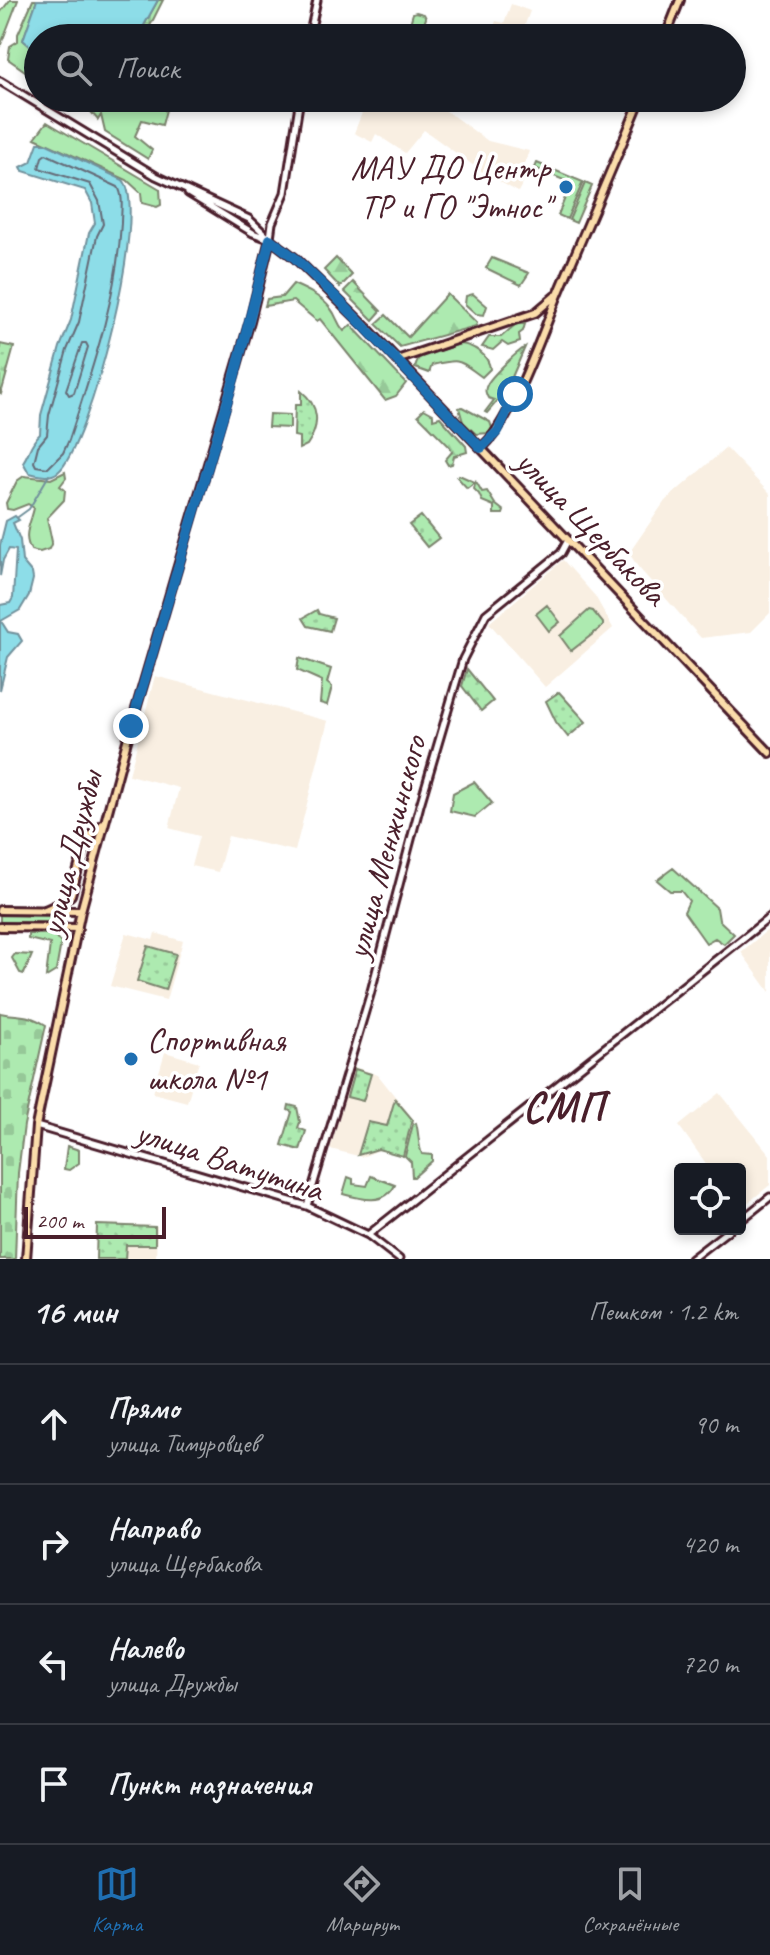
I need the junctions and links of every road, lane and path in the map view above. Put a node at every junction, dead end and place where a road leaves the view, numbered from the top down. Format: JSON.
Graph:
{"nodes":[{"id":1,"x":317,"y":0,"type":"edge"},
{"id":2,"x":680,"y":0,"type":"edge"},
{"id":3,"x":312,"y":24,"type":"edge"},
{"id":4,"x":671,"y":24,"type":"edge"},
{"id":5,"x":0,"y":81,"type":"edge"},
{"id":6,"x":24,"y":96,"type":"edge"},
{"id":7,"x":51,"y":112,"type":"edge"},
{"id":8,"x":298,"y":112,"type":"edge"},
{"id":9,"x":635,"y":112,"type":"edge"},
{"id":10,"x":184,"y":191,"type":"junction"},
{"id":11,"x":270,"y":239,"type":"junction"},
{"id":12,"x":562,"y":287,"type":"junction"},
{"id":13,"x":535,"y":313,"type":"junction"},
{"id":14,"x":543,"y":331,"type":"junction"},
{"id":15,"x":397,"y":360,"type":"junction"},
{"id":16,"x":481,"y":448,"type":"junction"},
{"id":17,"x":569,"y":539,"type":"junction"},
{"id":18,"x":770,"y":753,"type":"edge"},
{"id":19,"x":103,"y":824,"type":"junction"},
{"id":20,"x":0,"y":910,"type":"edge"},
{"id":21,"x":45,"y":910,"type":"junction"},
{"id":22,"x":81,"y":911,"type":"junction"},
{"id":23,"x":770,"y":917,"type":"edge"},
{"id":24,"x":0,"y":927,"type":"edge"},
{"id":25,"x":78,"y":928,"type":"junction"},
{"id":26,"x":36,"y":1126,"type":"junction"},
{"id":27,"x":770,"y":1197,"type":"edge"},
{"id":28,"x":307,"y":1206,"type":"junction"},
{"id":29,"x":746,"y":1216,"type":"edge"},
{"id":30,"x":368,"y":1235,"type":"junction"},
{"id":31,"x":722,"y":1235,"type":"edge"},
{"id":32,"x":26,"y":1259,"type":"edge"},
{"id":33,"x":399,"y":1259,"type":"edge"},
{"id":34,"x":691,"y":1259,"type":"edge"}],
"edges":[{"from":1,"to":3,"type":"street"},
{"from":2,"to":4,"type":"main road"},
{"from":5,"to":6,"type":"street","name":"улица Щербакова"},
{"from":7,"to":10,"type":"street","name":"улица Щербакова"},
{"from":8,"to":11,"type":"street","name":"улица Дружбы"},
{"from":9,"to":12,"type":"main road"},
{"from":10,"to":11,"type":"street","name":"улица Щербакова"},
{"from":10,"to":11,"type":"street","name":"улица Щербакова"},
{"from":11,"to":15,"type":"main road","name":"улица Щербакова"},
{"from":11,"to":19,"type":"main road","name":"улица Дружбы"},
{"from":12,"to":13,"type":"main road"},
{"from":12,"to":14,"type":"main road"},
{"from":13,"to":14,"type":"main road"},
{"from":13,"to":15,"type":"main road"},
{"from":14,"to":16,"type":"main road"},
{"from":15,"to":16,"type":"main road","name":"улица Щербакова"},
{"from":16,"to":17,"type":"main road","name":"улица Щербакова"},
{"from":17,"to":18,"type":"main road","name":"улица Щербакова"},
{"from":17,"to":28,"type":"street","name":"улица Менжинского"},
{"from":19,"to":21,"type":"main road"},
{"from":19,"to":22,"type":"main road","name":"улица Дружбы"},
{"from":20,"to":21,"type":"main road"},
{"from":21,"to":22,"type":"main road"},
{"from":22,"to":25,"type":"main road","name":"улица Дружбы"},
{"from":23,"to":30,"type":"street"},
{"from":24,"to":25,"type":"main road"},
{"from":25,"to":26,"type":"main road","name":"улица Дружбы"},
{"from":26,"to":28,"type":"street","name":"улица Ватутина"},
{"from":26,"to":32,"type":"main road","name":"улица Дружбы"},
{"from":27,"to":29,"type":"street"},
{"from":28,"to":30,"type":"street","name":"улица Ватутина"},
{"from":30,"to":33,"type":"street","name":"улица Ватутина"},
{"from":31,"to":34,"type":"street"}]}
